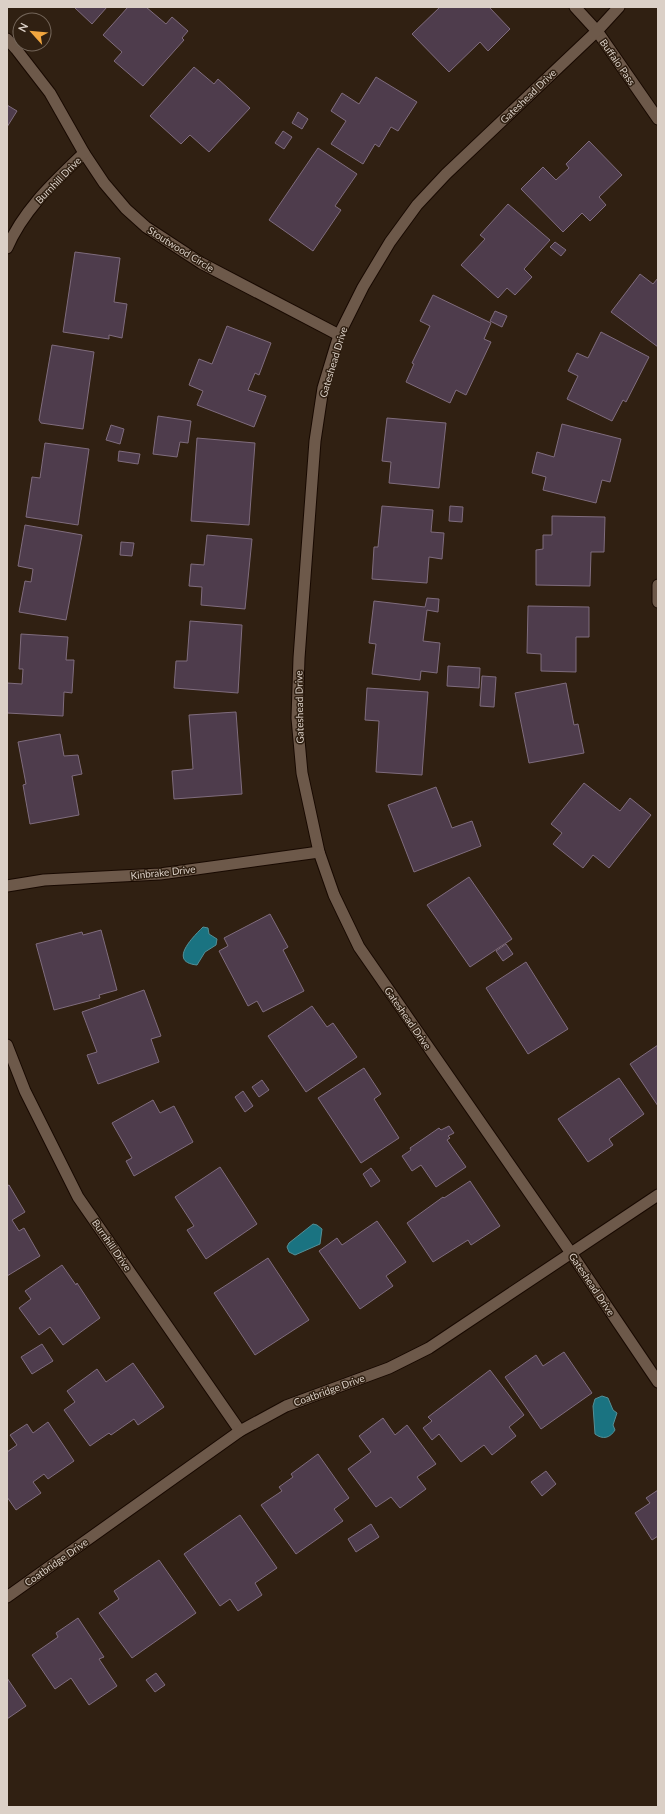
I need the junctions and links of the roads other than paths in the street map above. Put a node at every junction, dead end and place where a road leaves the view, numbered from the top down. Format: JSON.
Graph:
{"nodes":[{"id":1,"x":575,"y":7,"type":"edge"},
{"id":2,"x":619,"y":7,"type":"edge"},
{"id":3,"x":597,"y":31,"type":"junction"},
{"id":4,"x":7,"y":39,"type":"edge"},
{"id":5,"x":658,"y":119,"type":"edge"},
{"id":6,"x":84,"y":153,"type":"junction"},
{"id":7,"x":7,"y":248,"type":"edge"},
{"id":8,"x":339,"y":335,"type":"junction"},
{"id":9,"x":658,"y":585,"type":"edge"},
{"id":10,"x":658,"y":602,"type":"edge"},
{"id":11,"x":319,"y":852,"type":"junction"},
{"id":12,"x":7,"y":886,"type":"edge"},
{"id":13,"x":7,"y":1045,"type":"edge"},
{"id":14,"x":658,"y":1195,"type":"edge"},
{"id":15,"x":571,"y":1252,"type":"junction"},
{"id":16,"x":658,"y":1382,"type":"edge"},
{"id":17,"x":240,"y":1431,"type":"junction"},
{"id":18,"x":7,"y":1597,"type":"edge"}],
"edges":[{"from":1,"to":3,"type":"street","name":"Buffalo Pass"},
{"from":2,"to":3,"type":"street","name":"Gateshead Drive"},
{"from":3,"to":5,"type":"street","name":"Buffalo Pass"},
{"from":3,"to":8,"type":"street","name":"Gateshead Drive"},
{"from":4,"to":6,"type":"street","name":"Stoutwood Circle"},
{"from":6,"to":7,"type":"street","name":"Burnhill Drive"},
{"from":6,"to":8,"type":"street","name":"Stoutwood Circle"},
{"from":8,"to":11,"type":"street","name":"Gateshead Drive"},
{"from":9,"to":10,"type":"street"},
{"from":11,"to":12,"type":"street","name":"Kinbrake Drive"},
{"from":11,"to":15,"type":"street","name":"Gateshead Drive"},
{"from":13,"to":17,"type":"street","name":"Burnhill Drive"},
{"from":14,"to":15,"type":"street","name":"Coatbridge Drive"},
{"from":15,"to":16,"type":"street","name":"Gateshead Drive"},
{"from":15,"to":17,"type":"street","name":"Coatbridge Drive"},
{"from":17,"to":18,"type":"street","name":"Coatbridge Drive"}]}
